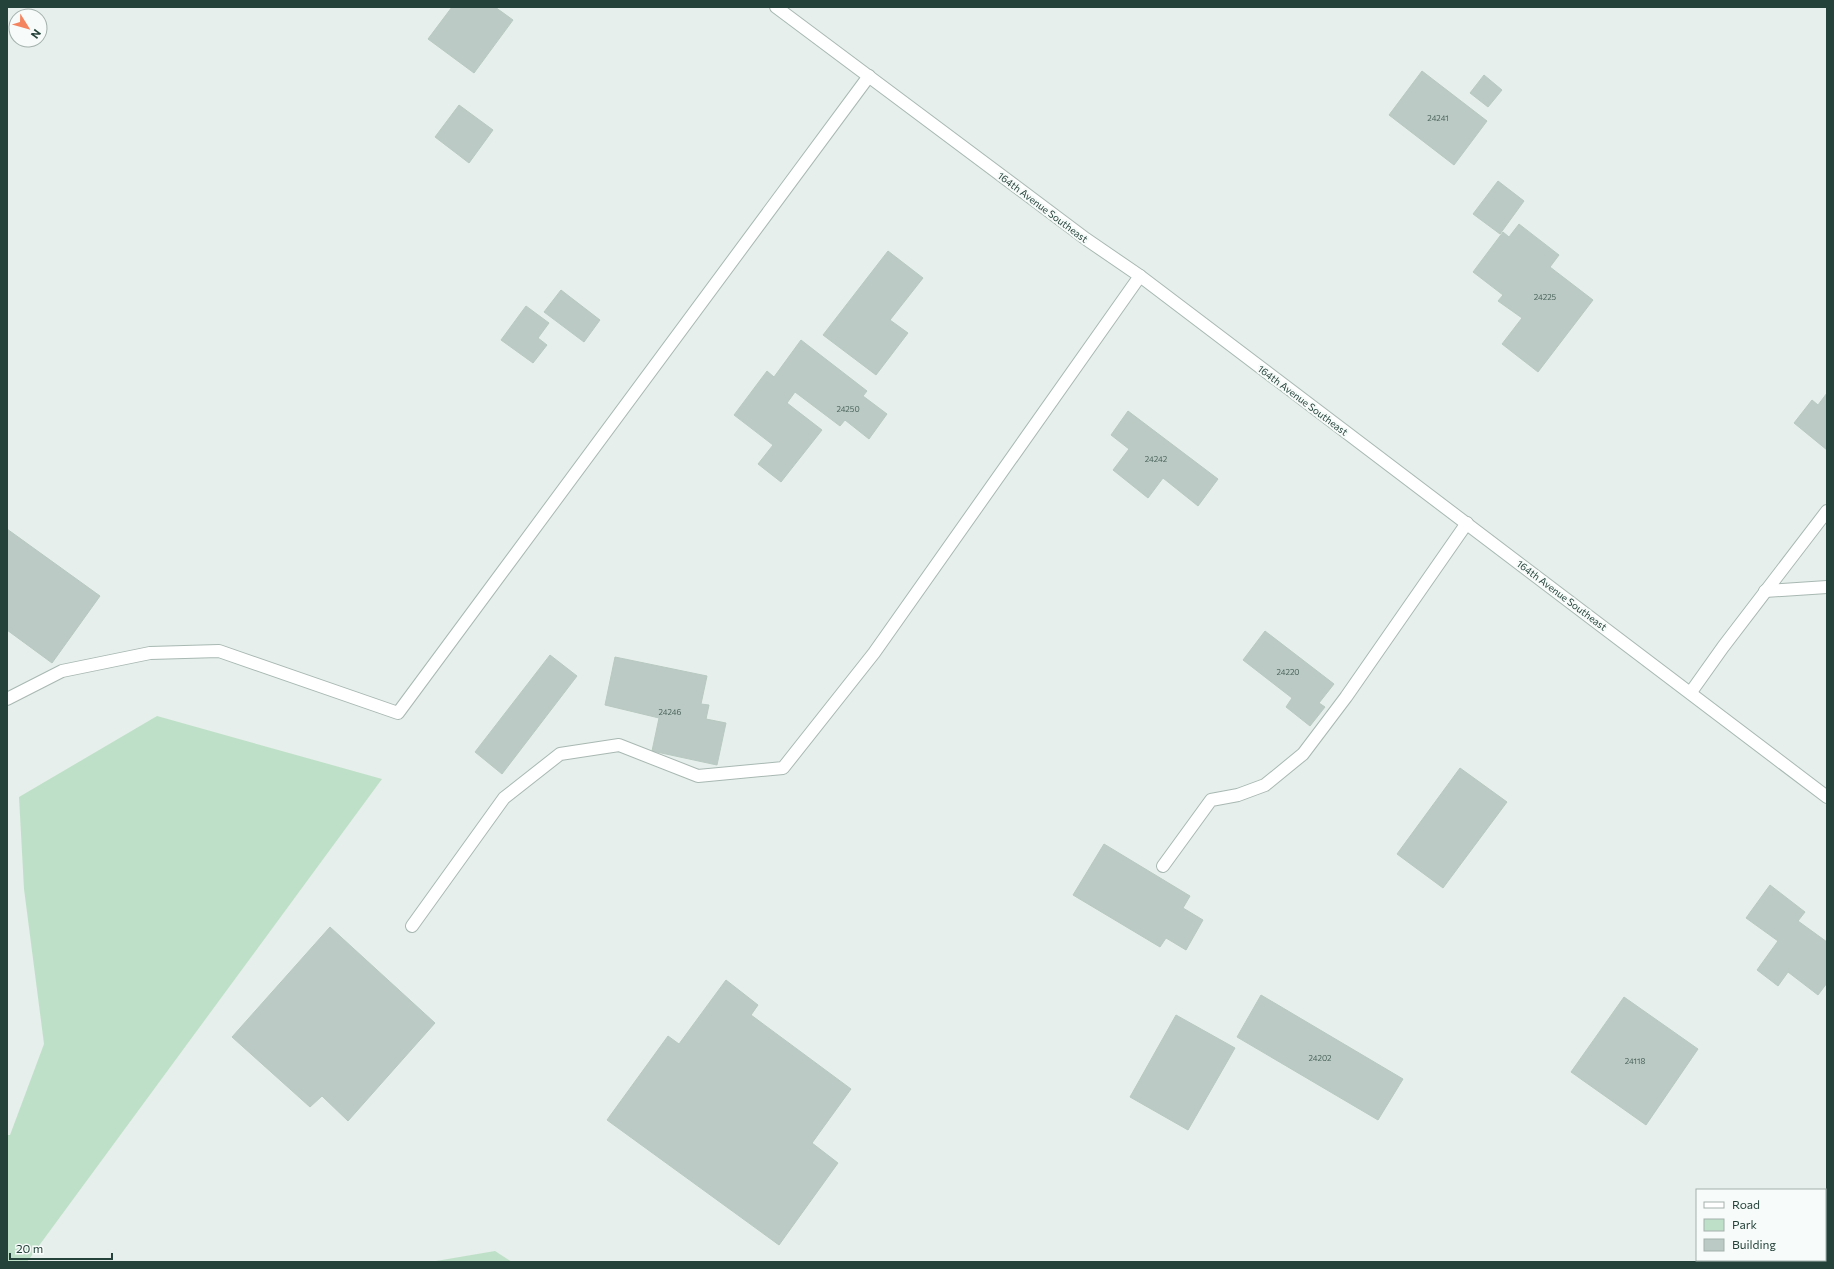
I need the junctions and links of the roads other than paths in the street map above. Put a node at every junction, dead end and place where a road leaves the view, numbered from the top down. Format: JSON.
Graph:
{"nodes":[{"id":1,"x":776,"y":7,"type":"edge"},
{"id":2,"x":869,"y":76,"type":"junction"},
{"id":3,"x":1140,"y":276,"type":"junction"},
{"id":4,"x":1827,"y":511,"type":"edge"},
{"id":5,"x":1467,"y":524,"type":"junction"},
{"id":6,"x":1827,"y":587,"type":"edge"},
{"id":7,"x":1765,"y":591,"type":"junction"},
{"id":8,"x":1691,"y":692,"type":"junction"},
{"id":9,"x":7,"y":699,"type":"edge"},
{"id":10,"x":1827,"y":797,"type":"edge"},
{"id":11,"x":1163,"y":866,"type":"dead end"},
{"id":12,"x":412,"y":926,"type":"dead end"}],
"edges":[{"from":1,"to":2,"type":"street","name":"164th Avenue Southeast"},
{"from":2,"to":3,"type":"street","name":"164th Avenue Southeast"},
{"from":2,"to":9,"type":"street"},
{"from":3,"to":5,"type":"street","name":"164th Avenue Southeast"},
{"from":3,"to":12,"type":"street"},
{"from":4,"to":7,"type":"street"},
{"from":5,"to":8,"type":"street","name":"164th Avenue Southeast"},
{"from":5,"to":11,"type":"street"},
{"from":6,"to":7,"type":"street"},
{"from":7,"to":8,"type":"street"},
{"from":8,"to":10,"type":"street","name":"164th Avenue Southeast"}]}
